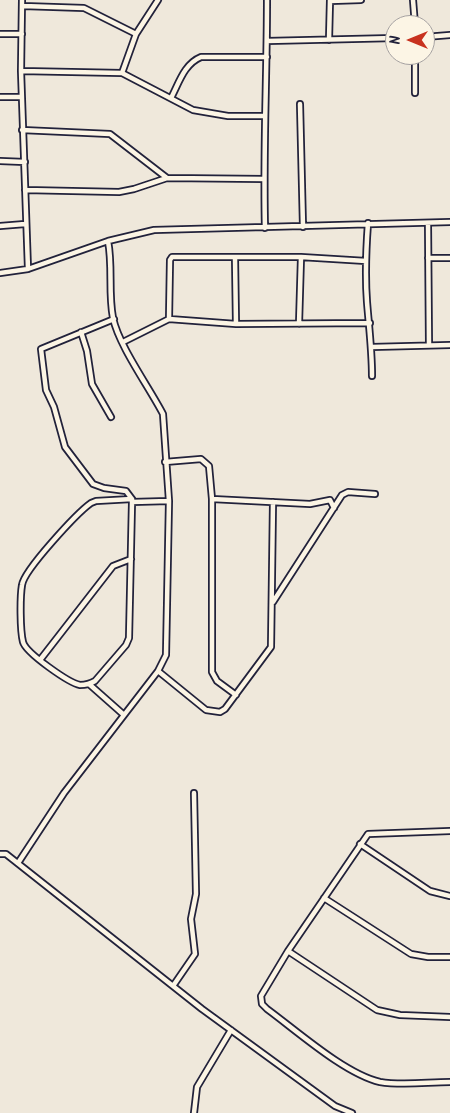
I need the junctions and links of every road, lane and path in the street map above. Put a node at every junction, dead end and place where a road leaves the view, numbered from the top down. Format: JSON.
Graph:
{"nodes":[{"id":1,"x":22,"y":0,"type":"edge"},
{"id":2,"x":158,"y":0,"type":"edge"},
{"id":3,"x":267,"y":0,"type":"edge"},
{"id":4,"x":330,"y":0,"type":"edge"},
{"id":5,"x":361,"y":0,"type":"edge"},
{"id":6,"x":413,"y":0,"type":"edge"},
{"id":7,"x":23,"y":6,"type":"junction"},
{"id":8,"x":414,"y":15,"type":"edge"},
{"id":9,"x":0,"y":34,"type":"edge"},
{"id":10,"x":22,"y":34,"type":"junction"},
{"id":11,"x":136,"y":34,"type":"junction"},
{"id":12,"x":450,"y":36,"type":"edge"},
{"id":13,"x":435,"y":37,"type":"edge"},
{"id":14,"x":385,"y":38,"type":"edge"},
{"id":15,"x":328,"y":40,"type":"junction"},
{"id":16,"x":267,"y":41,"type":"junction"},
{"id":17,"x":267,"y":57,"type":"junction"},
{"id":18,"x":415,"y":65,"type":"edge"},
{"id":19,"x":21,"y":71,"type":"junction"},
{"id":20,"x":122,"y":73,"type":"junction"},
{"id":21,"x":415,"y":93,"type":"dead end"},
{"id":22,"x":0,"y":97,"type":"edge"},
{"id":23,"x":21,"y":97,"type":"junction"},
{"id":24,"x":171,"y":98,"type":"junction"},
{"id":25,"x":300,"y":104,"type":"dead end"},
{"id":26,"x":264,"y":116,"type":"junction"},
{"id":27,"x":22,"y":130,"type":"junction"},
{"id":28,"x":0,"y":161,"type":"edge"},
{"id":29,"x":25,"y":162,"type":"junction"},
{"id":30,"x":167,"y":178,"type":"junction"},
{"id":31,"x":264,"y":179,"type":"junction"},
{"id":32,"x":25,"y":190,"type":"junction"},
{"id":33,"x":450,"y":222,"type":"edge"},
{"id":34,"x":368,"y":223,"type":"junction"},
{"id":35,"x":428,"y":223,"type":"junction"},
{"id":36,"x":25,"y":224,"type":"junction"},
{"id":37,"x":0,"y":226,"type":"edge"},
{"id":38,"x":303,"y":226,"type":"junction"},
{"id":39,"x":265,"y":228,"type":"junction"},
{"id":40,"x":108,"y":241,"type":"junction"},
{"id":41,"x":301,"y":257,"type":"junction"},
{"id":42,"x":235,"y":258,"type":"junction"},
{"id":43,"x":428,"y":258,"type":"junction"},
{"id":44,"x":450,"y":258,"type":"edge"},
{"id":45,"x":366,"y":261,"type":"junction"},
{"id":46,"x":28,"y":269,"type":"junction"},
{"id":47,"x":0,"y":273,"type":"edge"},
{"id":48,"x":114,"y":319,"type":"junction"},
{"id":49,"x":169,"y":319,"type":"junction"},
{"id":50,"x":370,"y":323,"type":"junction"},
{"id":51,"x":236,"y":324,"type":"junction"},
{"id":52,"x":299,"y":324,"type":"junction"},
{"id":53,"x":81,"y":332,"type":"junction"},
{"id":54,"x":123,"y":342,"type":"junction"},
{"id":55,"x":430,"y":345,"type":"junction"},
{"id":56,"x":450,"y":345,"type":"edge"},
{"id":57,"x":372,"y":347,"type":"junction"},
{"id":58,"x":372,"y":376,"type":"dead end"},
{"id":59,"x":111,"y":417,"type":"dead end"},
{"id":60,"x":165,"y":462,"type":"junction"},
{"id":61,"x":375,"y":494,"type":"dead end"},
{"id":62,"x":212,"y":499,"type":"junction"},
{"id":63,"x":132,"y":500,"type":"junction"},
{"id":64,"x":169,"y":501,"type":"junction"},
{"id":65,"x":273,"y":502,"type":"junction"},
{"id":66,"x":334,"y":508,"type":"junction"},
{"id":67,"x":131,"y":559,"type":"junction"},
{"id":68,"x":273,"y":602,"type":"junction"},
{"id":69,"x":40,"y":660,"type":"junction"},
{"id":70,"x":158,"y":671,"type":"junction"},
{"id":71,"x":89,"y":684,"type":"junction"},
{"id":72,"x":236,"y":695,"type":"junction"},
{"id":73,"x":124,"y":715,"type":"junction"},
{"id":74,"x":194,"y":793,"type":"dead end"},
{"id":75,"x":450,"y":831,"type":"edge"},
{"id":76,"x":360,"y":844,"type":"junction"},
{"id":77,"x":0,"y":854,"type":"edge"},
{"id":78,"x":18,"y":863,"type":"junction"},
{"id":79,"x":450,"y":896,"type":"edge"},
{"id":80,"x":324,"y":898,"type":"junction"},
{"id":81,"x":288,"y":951,"type":"junction"},
{"id":82,"x":450,"y":956,"type":"edge"},
{"id":83,"x":173,"y":986,"type":"junction"},
{"id":84,"x":450,"y":1017,"type":"edge"},
{"id":85,"x":231,"y":1030,"type":"junction"},
{"id":86,"x":450,"y":1082,"type":"edge"},
{"id":87,"x":194,"y":1113,"type":"edge"},
{"id":88,"x":352,"y":1113,"type":"edge"}],
"edges":[{"from":1,"to":7,"type":"street"},
{"from":2,"to":11,"type":"street"},
{"from":3,"to":16,"type":"street"},
{"from":4,"to":5,"type":"street"},
{"from":4,"to":15,"type":"street"},
{"from":6,"to":8,"type":"street"},
{"from":7,"to":10,"type":"street"},
{"from":7,"to":11,"type":"street"},
{"from":9,"to":10,"type":"street"},
{"from":10,"to":19,"type":"street"},
{"from":11,"to":20,"type":"street"},
{"from":12,"to":13,"type":"street"},
{"from":14,"to":15,"type":"street"},
{"from":15,"to":16,"type":"street"},
{"from":16,"to":17,"type":"street"},
{"from":17,"to":24,"type":"street"},
{"from":17,"to":26,"type":"street"},
{"from":18,"to":21,"type":"street"},
{"from":19,"to":20,"type":"street"},
{"from":19,"to":23,"type":"street"},
{"from":20,"to":24,"type":"street"},
{"from":22,"to":23,"type":"street"},
{"from":23,"to":27,"type":"street"},
{"from":24,"to":26,"type":"street"},
{"from":25,"to":38,"type":"street"},
{"from":26,"to":31,"type":"street"},
{"from":27,"to":29,"type":"street"},
{"from":27,"to":30,"type":"street"},
{"from":28,"to":29,"type":"street"},
{"from":29,"to":32,"type":"street"},
{"from":30,"to":31,"type":"street"},
{"from":30,"to":32,"type":"street"},
{"from":31,"to":39,"type":"street"},
{"from":32,"to":36,"type":"street"},
{"from":33,"to":35,"type":"street"},
{"from":34,"to":35,"type":"street"},
{"from":34,"to":38,"type":"street"},
{"from":34,"to":45,"type":"street"},
{"from":35,"to":43,"type":"street"},
{"from":36,"to":37,"type":"street"},
{"from":36,"to":46,"type":"street"},
{"from":38,"to":39,"type":"street"},
{"from":39,"to":40,"type":"street"},
{"from":40,"to":46,"type":"street"},
{"from":40,"to":48,"type":"street"},
{"from":41,"to":42,"type":"street"},
{"from":41,"to":45,"type":"street"},
{"from":41,"to":52,"type":"street"},
{"from":42,"to":49,"type":"street"},
{"from":42,"to":51,"type":"street"},
{"from":43,"to":44,"type":"street"},
{"from":43,"to":55,"type":"street"},
{"from":45,"to":50,"type":"street"},
{"from":46,"to":47,"type":"street"},
{"from":48,"to":53,"type":"street"},
{"from":48,"to":54,"type":"street"},
{"from":49,"to":51,"type":"street"},
{"from":49,"to":54,"type":"street"},
{"from":50,"to":52,"type":"street"},
{"from":50,"to":57,"type":"street"},
{"from":51,"to":52,"type":"street"},
{"from":53,"to":59,"type":"street"},
{"from":53,"to":63,"type":"street"},
{"from":54,"to":60,"type":"street"},
{"from":55,"to":56,"type":"street"},
{"from":55,"to":57,"type":"street"},
{"from":57,"to":58,"type":"street"},
{"from":60,"to":62,"type":"street"},
{"from":60,"to":64,"type":"street"},
{"from":61,"to":66,"type":"street"},
{"from":62,"to":65,"type":"street"},
{"from":62,"to":72,"type":"street"},
{"from":63,"to":64,"type":"street"},
{"from":63,"to":67,"type":"street"},
{"from":63,"to":69,"type":"street"},
{"from":64,"to":70,"type":"street"},
{"from":65,"to":66,"type":"street"},
{"from":65,"to":68,"type":"street"},
{"from":66,"to":68,"type":"street"},
{"from":67,"to":69,"type":"street"},
{"from":67,"to":71,"type":"street"},
{"from":68,"to":72,"type":"street"},
{"from":69,"to":71,"type":"street"},
{"from":70,"to":72,"type":"street"},
{"from":70,"to":73,"type":"street"},
{"from":71,"to":73,"type":"street"},
{"from":73,"to":78,"type":"street"},
{"from":74,"to":83,"type":"street"},
{"from":75,"to":76,"type":"street"},
{"from":76,"to":79,"type":"street"},
{"from":76,"to":80,"type":"street"},
{"from":77,"to":78,"type":"street"},
{"from":78,"to":83,"type":"street"},
{"from":80,"to":81,"type":"street"},
{"from":80,"to":82,"type":"street"},
{"from":81,"to":84,"type":"street"},
{"from":81,"to":86,"type":"street"},
{"from":83,"to":85,"type":"street"},
{"from":85,"to":87,"type":"street"},
{"from":85,"to":88,"type":"street"}]}
